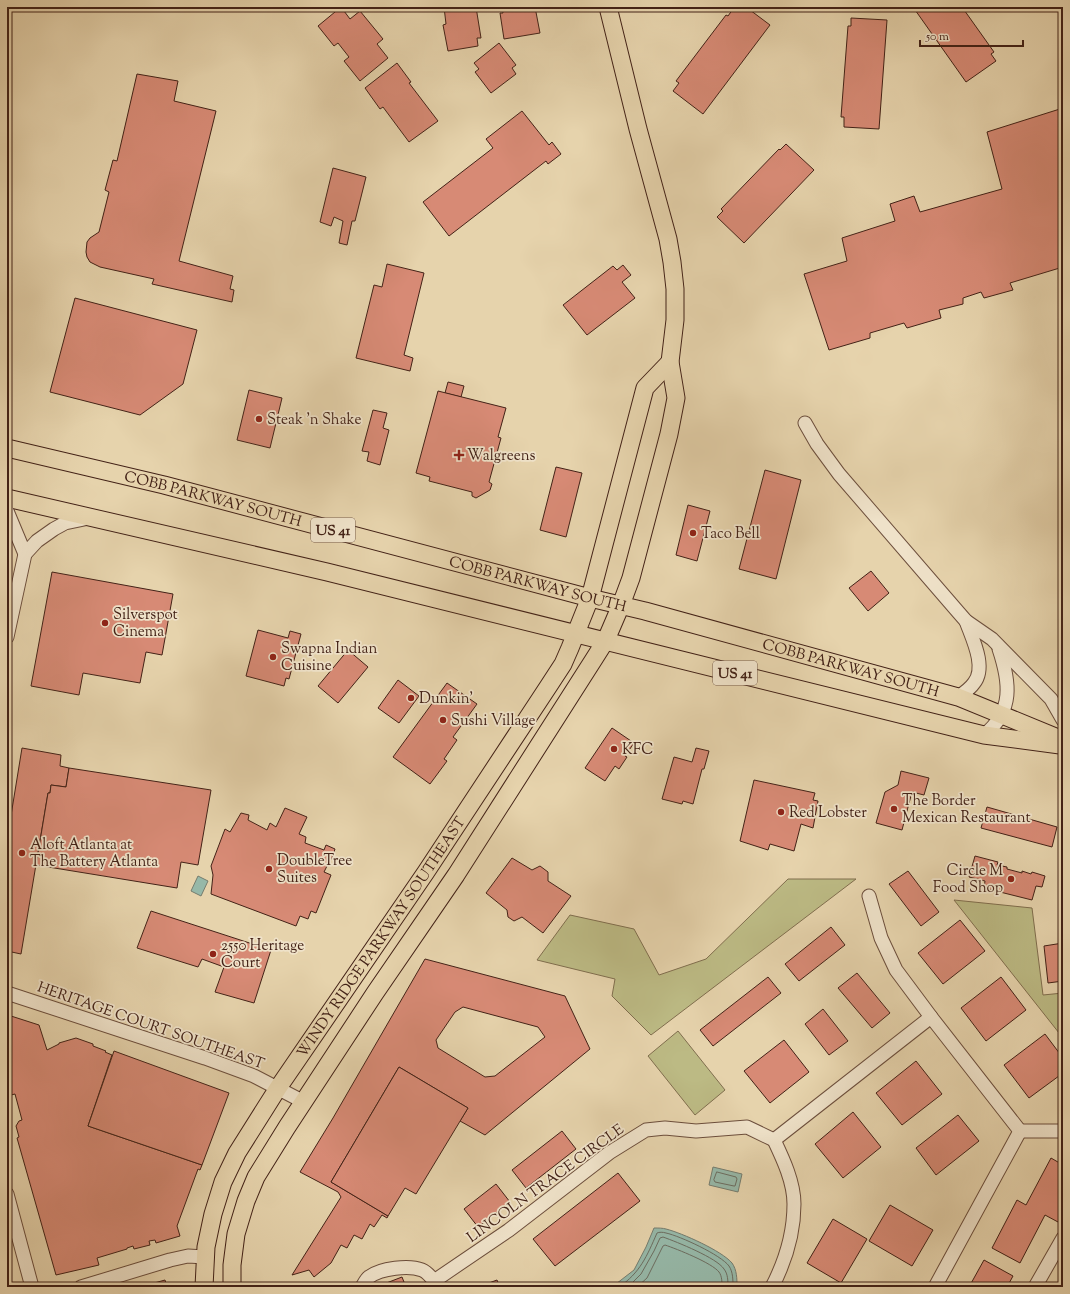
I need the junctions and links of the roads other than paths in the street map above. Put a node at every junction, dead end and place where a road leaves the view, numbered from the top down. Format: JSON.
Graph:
{"nodes":[{"id":1,"x":608,"y":7,"type":"edge"},
{"id":2,"x":670,"y":362,"type":"junction"},
{"id":3,"x":805,"y":423,"type":"dead end"},
{"id":4,"x":7,"y":448,"type":"edge"},
{"id":5,"x":7,"y":498,"type":"edge"},
{"id":6,"x":7,"y":511,"type":"edge"},
{"id":7,"x":92,"y":518,"type":"junction"},
{"id":8,"x":25,"y":554,"type":"junction"},
{"id":9,"x":590,"y":598,"type":"junction"},
{"id":10,"x":621,"y":605,"type":"junction"},
{"id":11,"x":966,"y":621,"type":"junction"},
{"id":12,"x":577,"y":633,"type":"junction"},
{"id":13,"x":7,"y":637,"type":"edge"},
{"id":14,"x":606,"y":640,"type":"junction"},
{"id":15,"x":998,"y":645,"type":"junction"},
{"id":16,"x":958,"y":697,"type":"junction"},
{"id":17,"x":1002,"y":715,"type":"junction"},
{"id":18,"x":1063,"y":720,"type":"edge"},
{"id":19,"x":984,"y":735,"type":"junction"},
{"id":20,"x":1063,"y":740,"type":"edge"},
{"id":21,"x":1063,"y":745,"type":"edge"},
{"id":22,"x":869,"y":896,"type":"dead end"},
{"id":23,"x":7,"y":993,"type":"edge"},
{"id":24,"x":931,"y":1017,"type":"junction"},
{"id":25,"x":278,"y":1088,"type":"junction"},
{"id":26,"x":304,"y":1102,"type":"junction"},
{"id":27,"x":1020,"y":1130,"type":"junction"},
{"id":28,"x":1063,"y":1131,"type":"edge"},
{"id":29,"x":774,"y":1140,"type":"junction"},
{"id":30,"x":7,"y":1194,"type":"edge"},
{"id":31,"x":1063,"y":1238,"type":"edge"},
{"id":32,"x":205,"y":1257,"type":"junction"},
{"id":33,"x":436,"y":1284,"type":"edge"},
{"id":34,"x":32,"y":1287,"type":"edge"},
{"id":35,"x":81,"y":1287,"type":"edge"},
{"id":36,"x":204,"y":1287,"type":"edge"},
{"id":37,"x":232,"y":1287,"type":"edge"},
{"id":38,"x":362,"y":1287,"type":"edge"},
{"id":39,"x":772,"y":1287,"type":"edge"},
{"id":40,"x":935,"y":1287,"type":"edge"},
{"id":41,"x":1035,"y":1287,"type":"edge"}],
"edges":[{"from":1,"to":2,"type":"main road","name":"WINDY RIDGE PARKWAY SOUTHEAST"},
{"from":2,"to":9,"type":"main road","name":"WINDY RIDGE PARKWAY SOUTHEAST"},
{"from":2,"to":10,"type":"main road","name":"WINDY RIDGE PARKWAY SOUTHEAST"},
{"from":3,"to":11,"type":"street"},
{"from":4,"to":9,"type":"main road","name":"COBB PARKWAY SOUTH","number":"US 41"},
{"from":5,"to":7,"type":"main road","name":"COBB PARKWAY SOUTH","number":"US 41"},
{"from":6,"to":8,"type":"street"},
{"from":7,"to":8,"type":"street"},
{"from":7,"to":12,"type":"main road","name":"COBB PARKWAY SOUTH","number":"US 41"},
{"from":8,"to":13,"type":"street"},
{"from":9,"to":10,"type":"main road","name":"COBB PARKWAY SOUTH","number":"US 41"},
{"from":9,"to":12,"type":"main road","name":"WINDY RIDGE PARKWAY SOUTHEAST"},
{"from":10,"to":14,"type":"main road","name":"WINDY RIDGE PARKWAY SOUTHEAST"},
{"from":10,"to":16,"type":"main road","name":"COBB PARKWAY SOUTH","number":"US 41"},
{"from":11,"to":15,"type":"street"},
{"from":11,"to":16,"type":"street"},
{"from":12,"to":14,"type":"main road","name":"COBB PARKWAY SOUTH","number":"US 41"},
{"from":12,"to":25,"type":"main road","name":"WINDY RIDGE PARKWAY SOUTHEAST"},
{"from":14,"to":19,"type":"main road","name":"COBB PARKWAY SOUTH","number":"US 41"},
{"from":14,"to":26,"type":"main road","name":"WINDY RIDGE PARKWAY SOUTHEAST"},
{"from":15,"to":17,"type":"street"},
{"from":15,"to":18,"type":"street"},
{"from":16,"to":17,"type":"main road","name":"COBB PARKWAY SOUTH","number":"US 41"},
{"from":17,"to":19,"type":"street"},
{"from":17,"to":20,"type":"main road","name":"COBB PARKWAY SOUTH","number":"US 41"},
{"from":19,"to":21,"type":"main road","name":"COBB PARKWAY SOUTH","number":"US 41"},
{"from":22,"to":24,"type":"street"},
{"from":23,"to":25,"type":"street","name":"HERITAGE COURT SOUTHEAST"},
{"from":24,"to":27,"type":"street"},
{"from":24,"to":29,"type":"street"},
{"from":25,"to":26,"type":"street","name":"HERITAGE COURT SOUTHEAST"},
{"from":25,"to":32,"type":"main road","name":"WINDY RIDGE PARKWAY SOUTHEAST"},
{"from":26,"to":37,"type":"main road","name":"WINDY RIDGE PARKWAY SOUTHEAST"},
{"from":27,"to":28,"type":"street"},
{"from":27,"to":40,"type":"street"},
{"from":29,"to":33,"type":"street","name":"LINCOLN TRACE CIRCLE"},
{"from":29,"to":39,"type":"street"},
{"from":30,"to":34,"type":"street"},
{"from":31,"to":41,"type":"street"},
{"from":32,"to":35,"type":"street"},
{"from":32,"to":36,"type":"main road","name":"WINDY RIDGE PARKWAY SOUTHEAST"},
{"from":33,"to":38,"type":"street","name":"LINCOLN TRACE CIRCLE"}]}
